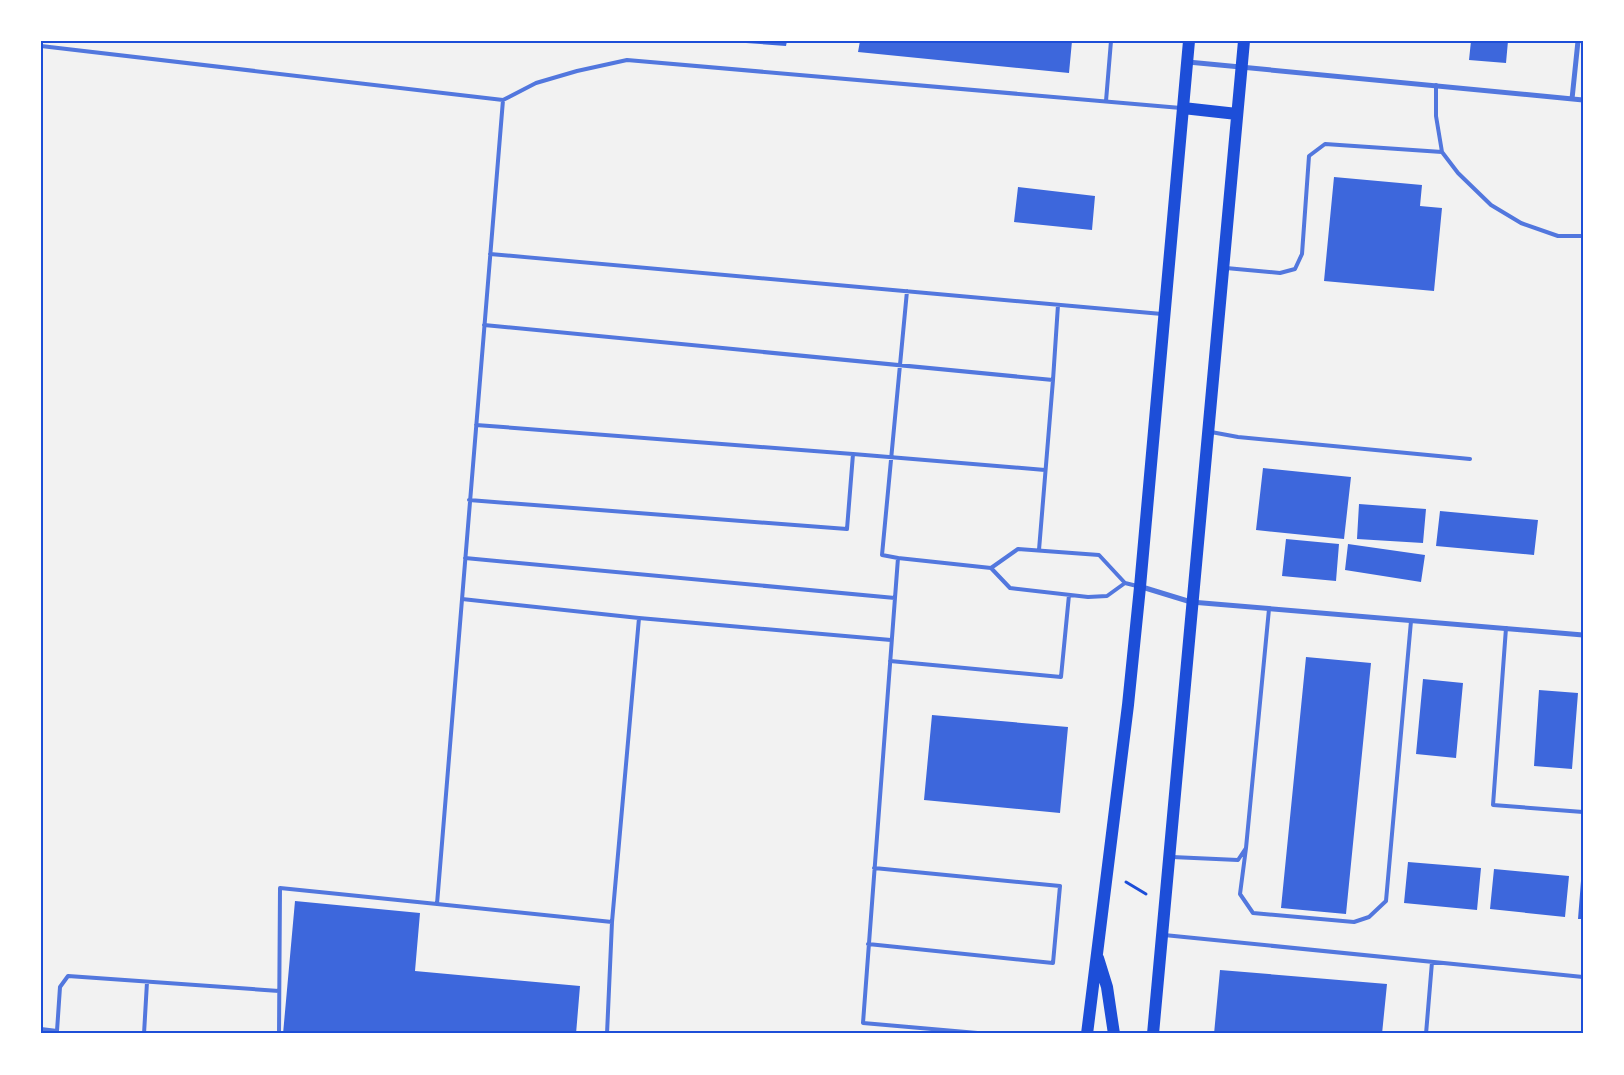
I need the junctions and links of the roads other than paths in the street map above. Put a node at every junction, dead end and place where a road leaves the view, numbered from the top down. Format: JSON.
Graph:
{"nodes":[{"id":1,"x":1111,"y":41,"type":"edge"},
{"id":2,"x":1189,"y":41,"type":"edge"},
{"id":3,"x":1244,"y":41,"type":"edge"},
{"id":4,"x":1578,"y":41,"type":"edge"},
{"id":5,"x":41,"y":46,"type":"edge"},
{"id":6,"x":1187,"y":62,"type":"junction"},
{"id":7,"x":1241,"y":67,"type":"junction"},
{"id":8,"x":1436,"y":85,"type":"junction"},
{"id":9,"x":1572,"y":98,"type":"junction"},
{"id":10,"x":502,"y":100,"type":"junction"},
{"id":11,"x":1583,"y":100,"type":"edge"},
{"id":12,"x":1106,"y":101,"type":"junction"},
{"id":13,"x":1183,"y":108,"type":"junction"},
{"id":14,"x":1237,"y":114,"type":"junction"},
{"id":15,"x":1442,"y":152,"type":"junction"},
{"id":16,"x":1583,"y":236,"type":"edge"},
{"id":17,"x":490,"y":254,"type":"junction"},
{"id":18,"x":1224,"y":267,"type":"junction"},
{"id":19,"x":907,"y":291,"type":"junction"},
{"id":20,"x":1058,"y":305,"type":"junction"},
{"id":21,"x":1164,"y":314,"type":"junction"},
{"id":22,"x":484,"y":325,"type":"junction"},
{"id":23,"x":900,"y":365,"type":"junction"},
{"id":24,"x":1053,"y":380,"type":"junction"},
{"id":25,"x":476,"y":425,"type":"junction"},
{"id":26,"x":1209,"y":432,"type":"junction"},
{"id":27,"x":853,"y":454,"type":"junction"},
{"id":28,"x":893,"y":458,"type":"junction"},
{"id":29,"x":1470,"y":459,"type":"dead end"},
{"id":30,"x":1045,"y":470,"type":"junction"},
{"id":31,"x":470,"y":500,"type":"junction"},
{"id":32,"x":1038,"y":550,"type":"junction"},
{"id":33,"x":465,"y":558,"type":"junction"},
{"id":34,"x":898,"y":558,"type":"junction"},
{"id":35,"x":991,"y":568,"type":"junction"},
{"id":36,"x":1124,"y":583,"type":"junction"},
{"id":37,"x":1140,"y":587,"type":"junction"},
{"id":38,"x":1069,"y":595,"type":"junction"},
{"id":39,"x":895,"y":598,"type":"junction"},
{"id":40,"x":462,"y":600,"type":"junction"},
{"id":41,"x":1191,"y":602,"type":"junction"},
{"id":42,"x":1269,"y":608,"type":"junction"},
{"id":43,"x":638,"y":618,"type":"junction"},
{"id":44,"x":1411,"y":620,"type":"junction"},
{"id":45,"x":1506,"y":628,"type":"junction"},
{"id":46,"x":1583,"y":635,"type":"edge"},
{"id":47,"x":891,"y":640,"type":"junction"},
{"id":48,"x":890,"y":661,"type":"junction"},
{"id":49,"x":1583,"y":812,"type":"edge"},
{"id":50,"x":1246,"y":848,"type":"junction"},
{"id":51,"x":1169,"y":857,"type":"junction"},
{"id":52,"x":874,"y":868,"type":"junction"},
{"id":53,"x":437,"y":904,"type":"junction"},
{"id":54,"x":612,"y":922,"type":"junction"},
{"id":55,"x":1162,"y":935,"type":"junction"},
{"id":56,"x":868,"y":944,"type":"junction"},
{"id":57,"x":1096,"y":951,"type":"junction"},
{"id":58,"x":1432,"y":962,"type":"junction"},
{"id":59,"x":1583,"y":977,"type":"edge"},
{"id":60,"x":147,"y":982,"type":"junction"},
{"id":61,"x":279,"y":992,"type":"junction"},
{"id":62,"x":41,"y":1029,"type":"edge"},
{"id":63,"x":57,"y":1032,"type":"edge"},
{"id":64,"x":144,"y":1034,"type":"edge"},
{"id":65,"x":279,"y":1034,"type":"edge"},
{"id":66,"x":607,"y":1034,"type":"edge"},
{"id":67,"x":989,"y":1034,"type":"edge"},
{"id":68,"x":1087,"y":1034,"type":"edge"},
{"id":69,"x":1114,"y":1034,"type":"edge"},
{"id":70,"x":1153,"y":1034,"type":"edge"},
{"id":71,"x":1426,"y":1034,"type":"edge"}],
"edges":[{"from":1,"to":12,"type":"lane"},
{"from":2,"to":6,"type":"main road"},
{"from":3,"to":7,"type":"main road"},
{"from":4,"to":9,"type":"street"},
{"from":5,"to":10,"type":"lane"},
{"from":6,"to":7,"type":"street"},
{"from":6,"to":13,"type":"main road"},
{"from":7,"to":8,"type":"street"},
{"from":7,"to":14,"type":"main road"},
{"from":8,"to":9,"type":"street"},
{"from":8,"to":15,"type":"lane"},
{"from":9,"to":11,"type":"street"},
{"from":10,"to":12,"type":"lane"},
{"from":10,"to":17,"type":"lane"},
{"from":12,"to":13,"type":"lane"},
{"from":13,"to":14,"type":"main road"},
{"from":13,"to":21,"type":"main road"},
{"from":14,"to":18,"type":"main road"},
{"from":15,"to":16,"type":"lane"},
{"from":15,"to":18,"type":"lane"},
{"from":17,"to":19,"type":"lane"},
{"from":17,"to":22,"type":"lane"},
{"from":18,"to":26,"type":"main road"},
{"from":19,"to":20,"type":"lane"},
{"from":19,"to":23,"type":"lane"},
{"from":20,"to":21,"type":"lane"},
{"from":20,"to":24,"type":"lane"},
{"from":21,"to":37,"type":"main road"},
{"from":22,"to":23,"type":"lane"},
{"from":22,"to":25,"type":"lane"},
{"from":23,"to":24,"type":"lane"},
{"from":23,"to":28,"type":"lane"},
{"from":24,"to":30,"type":"lane"},
{"from":25,"to":27,"type":"lane"},
{"from":25,"to":31,"type":"lane"},
{"from":26,"to":29,"type":"lane"},
{"from":26,"to":41,"type":"main road"},
{"from":27,"to":28,"type":"lane"},
{"from":27,"to":31,"type":"lane"},
{"from":28,"to":30,"type":"lane"},
{"from":28,"to":34,"type":"lane"},
{"from":30,"to":32,"type":"lane"},
{"from":31,"to":33,"type":"lane"},
{"from":32,"to":35,"type":"lane"},
{"from":32,"to":36,"type":"lane"},
{"from":33,"to":39,"type":"lane"},
{"from":33,"to":40,"type":"lane"},
{"from":34,"to":35,"type":"lane"},
{"from":34,"to":39,"type":"lane"},
{"from":35,"to":38,"type":"lane"},
{"from":36,"to":37,"type":"lane"},
{"from":36,"to":38,"type":"lane"},
{"from":37,"to":41,"type":"street"},
{"from":37,"to":57,"type":"main road"},
{"from":38,"to":48,"type":"lane"},
{"from":39,"to":47,"type":"lane"},
{"from":40,"to":43,"type":"lane"},
{"from":40,"to":53,"type":"lane"},
{"from":41,"to":42,"type":"street"},
{"from":41,"to":51,"type":"main road"},
{"from":42,"to":44,"type":"street"},
{"from":42,"to":50,"type":"lane"},
{"from":43,"to":47,"type":"lane"},
{"from":43,"to":54,"type":"lane"},
{"from":44,"to":45,"type":"street"},
{"from":44,"to":50,"type":"lane"},
{"from":45,"to":46,"type":"street"},
{"from":45,"to":49,"type":"lane"},
{"from":47,"to":48,"type":"lane"},
{"from":48,"to":52,"type":"lane"},
{"from":50,"to":51,"type":"lane"},
{"from":51,"to":55,"type":"main road"},
{"from":52,"to":56,"type":"lane"},
{"from":52,"to":56,"type":"lane"},
{"from":53,"to":54,"type":"lane"},
{"from":53,"to":61,"type":"lane"},
{"from":54,"to":66,"type":"lane"},
{"from":55,"to":58,"type":"lane"},
{"from":55,"to":70,"type":"main road"},
{"from":56,"to":67,"type":"lane"},
{"from":57,"to":68,"type":"main road"},
{"from":57,"to":69,"type":"main road"},
{"from":58,"to":59,"type":"lane"},
{"from":58,"to":71,"type":"lane"},
{"from":60,"to":61,"type":"lane"},
{"from":60,"to":63,"type":"lane"},
{"from":60,"to":64,"type":"lane"},
{"from":61,"to":65,"type":"lane"},
{"from":62,"to":63,"type":"lane"}]}
